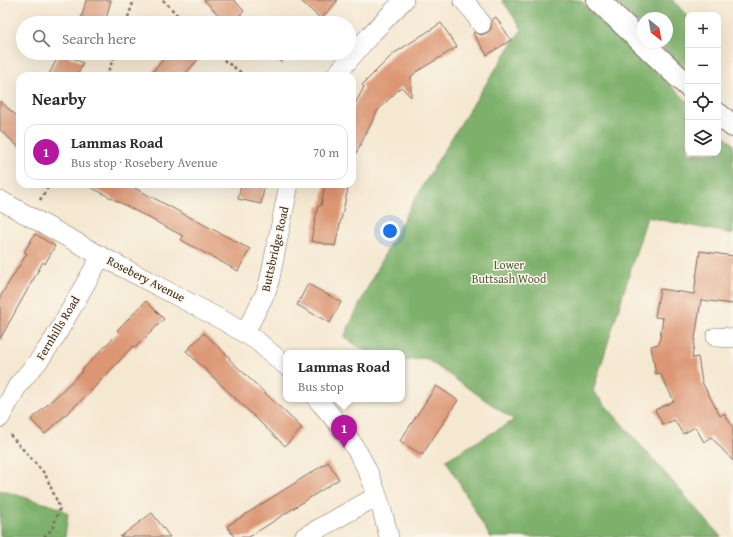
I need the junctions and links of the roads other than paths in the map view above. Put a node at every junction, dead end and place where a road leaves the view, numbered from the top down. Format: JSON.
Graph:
{"nodes":[{"id":1,"x":404,"y":0,"type":"edge"},
{"id":2,"x":463,"y":0,"type":"edge"},
{"id":3,"x":598,"y":0,"type":"edge"},
{"id":4,"x":481,"y":24,"type":"dead end"},
{"id":5,"x":356,"y":52,"type":"edge"},
{"id":6,"x":349,"y":60,"type":"edge"},
{"id":7,"x":338,"y":72,"type":"edge"},
{"id":8,"x":686,"y":84,"type":"edge"},
{"id":9,"x":721,"y":116,"type":"edge"},
{"id":10,"x":733,"y":126,"type":"edge"},
{"id":11,"x":288,"y":188,"type":"edge"},
{"id":12,"x":0,"y":200,"type":"edge"},
{"id":13,"x":100,"y":256,"type":"junction"},
{"id":14,"x":244,"y":332,"type":"junction"},
{"id":15,"x":283,"y":363,"type":"edge"},
{"id":16,"x":319,"y":402,"type":"edge"},
{"id":17,"x":4,"y":425,"type":"edge"},
{"id":18,"x":377,"y":496,"type":"junction"},
{"id":19,"x":304,"y":537,"type":"edge"},
{"id":20,"x":389,"y":537,"type":"edge"}],
"edges":[{"from":1,"to":5,"type":"street"},
{"from":2,"to":4,"type":"street"},
{"from":3,"to":8,"type":"street"},
{"from":6,"to":7,"type":"street"},
{"from":9,"to":10,"type":"street"},
{"from":11,"to":14,"type":"street","name":"Buttsbridge Road"},
{"from":12,"to":13,"type":"street","name":"Rosebery Avenue"},
{"from":13,"to":14,"type":"street","name":"Rosebery Avenue"},
{"from":13,"to":17,"type":"street","name":"Fernhills Road"},
{"from":14,"to":15,"type":"street","name":"Rosebery Avenue"},
{"from":16,"to":18,"type":"street"},
{"from":18,"to":19,"type":"street"},
{"from":18,"to":20,"type":"street"}]}
